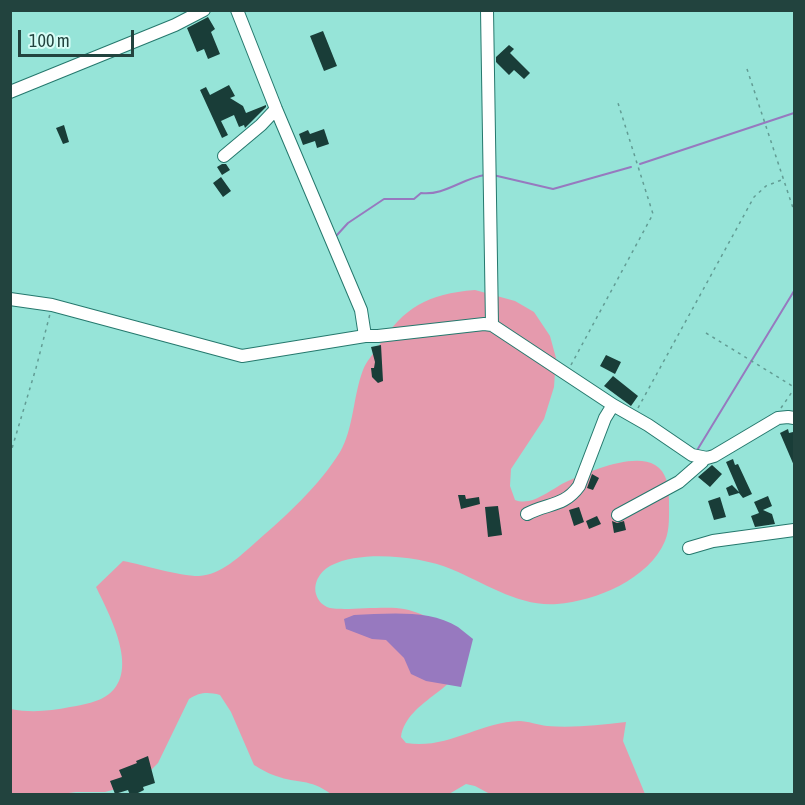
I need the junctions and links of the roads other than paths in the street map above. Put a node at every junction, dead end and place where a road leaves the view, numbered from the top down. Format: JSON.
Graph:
{"nodes":[{"id":1,"x":204,"y":10,"type":"edge"},
{"id":2,"x":237,"y":10,"type":"edge"},
{"id":3,"x":489,"y":11,"type":"edge"},
{"id":4,"x":10,"y":92,"type":"edge"},
{"id":5,"x":276,"y":109,"type":"junction"},
{"id":6,"x":224,"y":156,"type":"dead end"},
{"id":7,"x":10,"y":299,"type":"edge"},
{"id":8,"x":492,"y":325,"type":"junction"},
{"id":9,"x":365,"y":336,"type":"junction"},
{"id":10,"x":613,"y":405,"type":"junction"},
{"id":11,"x":795,"y":418,"type":"edge"},
{"id":12,"x":701,"y":457,"type":"junction"},
{"id":13,"x":527,"y":514,"type":"dead end"},
{"id":14,"x":618,"y":514,"type":"dead end"},
{"id":15,"x":795,"y":530,"type":"edge"},
{"id":16,"x":689,"y":548,"type":"dead end"}],
"edges":[{"from":1,"to":4,"type":"street"},
{"from":2,"to":5,"type":"street"},
{"from":3,"to":8,"type":"street"},
{"from":5,"to":6,"type":"street"},
{"from":5,"to":9,"type":"street"},
{"from":7,"to":9,"type":"street"},
{"from":8,"to":9,"type":"street"},
{"from":8,"to":10,"type":"street"},
{"from":10,"to":12,"type":"street"},
{"from":10,"to":13,"type":"street"},
{"from":11,"to":12,"type":"street"},
{"from":12,"to":14,"type":"street"},
{"from":15,"to":16,"type":"street"}]}
